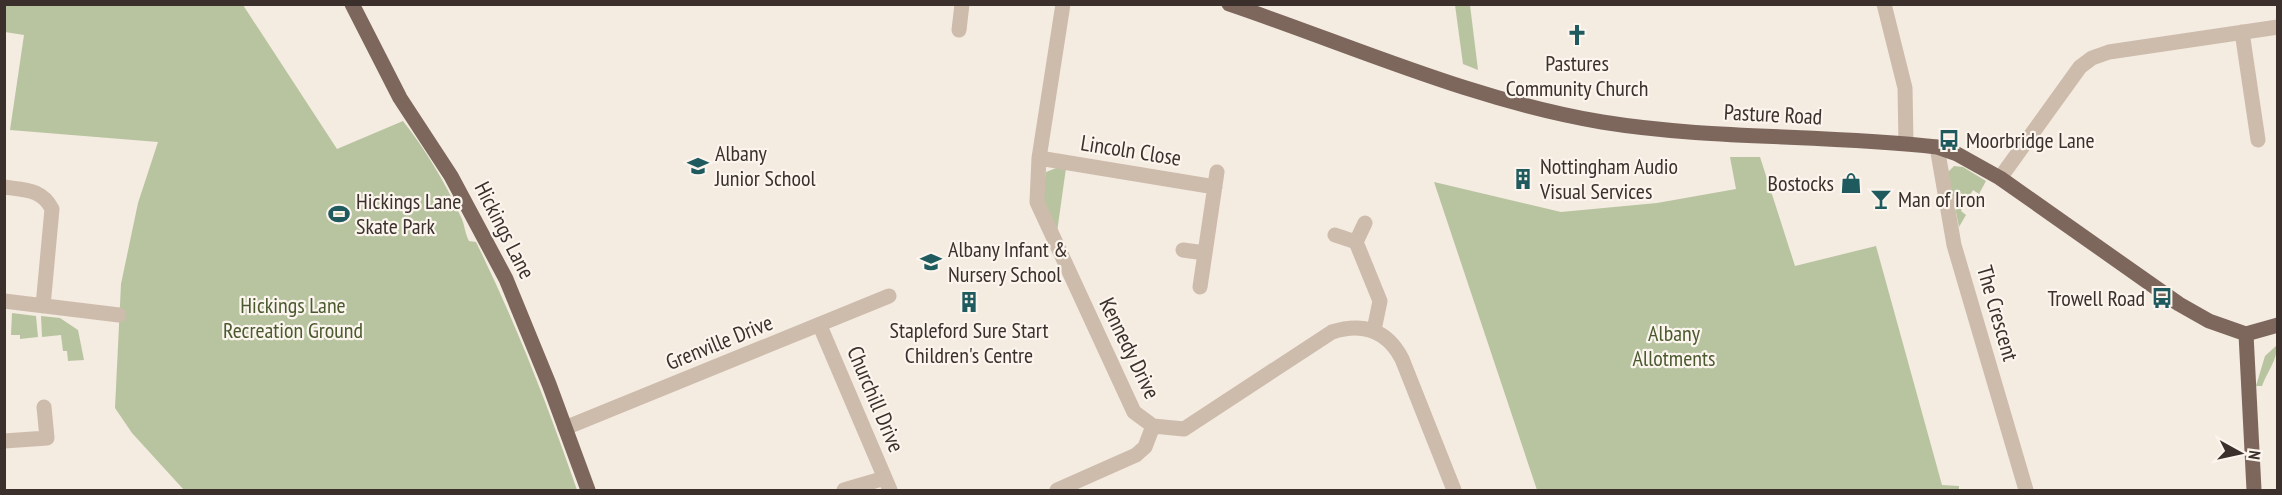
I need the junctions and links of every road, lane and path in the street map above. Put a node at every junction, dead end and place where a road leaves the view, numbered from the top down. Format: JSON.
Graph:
{"nodes":[{"id":1,"x":352,"y":4,"type":"edge"},
{"id":2,"x":962,"y":4,"type":"edge"},
{"id":3,"x":1063,"y":4,"type":"edge"},
{"id":4,"x":1229,"y":4,"type":"edge"},
{"id":5,"x":1884,"y":4,"type":"edge"},
{"id":6,"x":2277,"y":27,"type":"edge"},
{"id":7,"x":957,"y":30,"type":"dead end"},
{"id":8,"x":2242,"y":32,"type":"junction"},
{"id":9,"x":2258,"y":140,"type":"dead end"},
{"id":10,"x":1906,"y":143,"type":"junction"},
{"id":11,"x":1937,"y":147,"type":"junction"},
{"id":12,"x":1040,"y":158,"type":"junction"},
{"id":13,"x":2000,"y":178,"type":"junction"},
{"id":14,"x":4,"y":187,"type":"edge"},
{"id":15,"x":1365,"y":224,"type":"dead end"},
{"id":16,"x":1335,"y":235,"type":"dead end"},
{"id":17,"x":1356,"y":242,"type":"junction"},
{"id":18,"x":1183,"y":250,"type":"dead end"},
{"id":19,"x":1205,"y":253,"type":"junction"},
{"id":20,"x":1200,"y":287,"type":"dead end"},
{"id":21,"x":889,"y":296,"type":"dead end"},
{"id":22,"x":4,"y":301,"type":"edge"},
{"id":23,"x":43,"y":306,"type":"junction"},
{"id":24,"x":119,"y":315,"type":"dead end"},
{"id":25,"x":2277,"y":325,"type":"edge"},
{"id":26,"x":820,"y":326,"type":"junction"},
{"id":27,"x":1374,"y":330,"type":"junction"},
{"id":28,"x":2246,"y":334,"type":"junction"},
{"id":29,"x":44,"y":407,"type":"dead end"},
{"id":30,"x":1153,"y":426,"type":"junction"},
{"id":31,"x":565,"y":428,"type":"junction"},
{"id":32,"x":4,"y":441,"type":"edge"},
{"id":33,"x":887,"y":484,"type":"edge"},
{"id":34,"x":588,"y":490,"type":"edge"},
{"id":35,"x":844,"y":490,"type":"edge"},
{"id":36,"x":1057,"y":490,"type":"edge"},
{"id":37,"x":1454,"y":490,"type":"edge"},
{"id":38,"x":2026,"y":490,"type":"edge"},
{"id":39,"x":2254,"y":490,"type":"edge"}],
"edges":[{"from":1,"to":31,"type":"main road","name":"Hickings Lane"},
{"from":2,"to":7,"type":"street"},
{"from":3,"to":12,"type":"street","name":"Kennedy Drive"},
{"from":4,"to":10,"type":"main road","name":"Pasture Road"},
{"from":5,"to":10,"type":"street"},
{"from":6,"to":8,"type":"street"},
{"from":8,"to":9,"type":"street"},
{"from":8,"to":13,"type":"street"},
{"from":10,"to":11,"type":"main road","name":"Pasture Road"},
{"from":11,"to":13,"type":"main road","name":"Pasture Road"},
{"from":11,"to":38,"type":"street","name":"The Crescent"},
{"from":12,"to":19,"type":"street","name":"Lincoln Close"},
{"from":12,"to":30,"type":"street","name":"Kennedy Drive"},
{"from":13,"to":28,"type":"main road","name":"Pasture Road"},
{"from":14,"to":23,"type":"street"},
{"from":15,"to":17,"type":"street"},
{"from":16,"to":17,"type":"street"},
{"from":17,"to":27,"type":"street"},
{"from":18,"to":19,"type":"street"},
{"from":19,"to":20,"type":"street","name":"Lincoln Close"},
{"from":21,"to":26,"type":"street","name":"Grenville Drive"},
{"from":22,"to":23,"type":"street"},
{"from":23,"to":24,"type":"street"},
{"from":25,"to":28,"type":"main road"},
{"from":26,"to":31,"type":"street","name":"Grenville Drive"},
{"from":26,"to":33,"type":"street","name":"Churchill Drive"},
{"from":27,"to":30,"type":"street","name":"Kennedy Drive"},
{"from":27,"to":37,"type":"street"},
{"from":28,"to":39,"type":"main road"},
{"from":29,"to":32,"type":"street"},
{"from":30,"to":36,"type":"street"},
{"from":31,"to":34,"type":"main road","name":"Hickings Lane"},
{"from":33,"to":35,"type":"street"}]}
